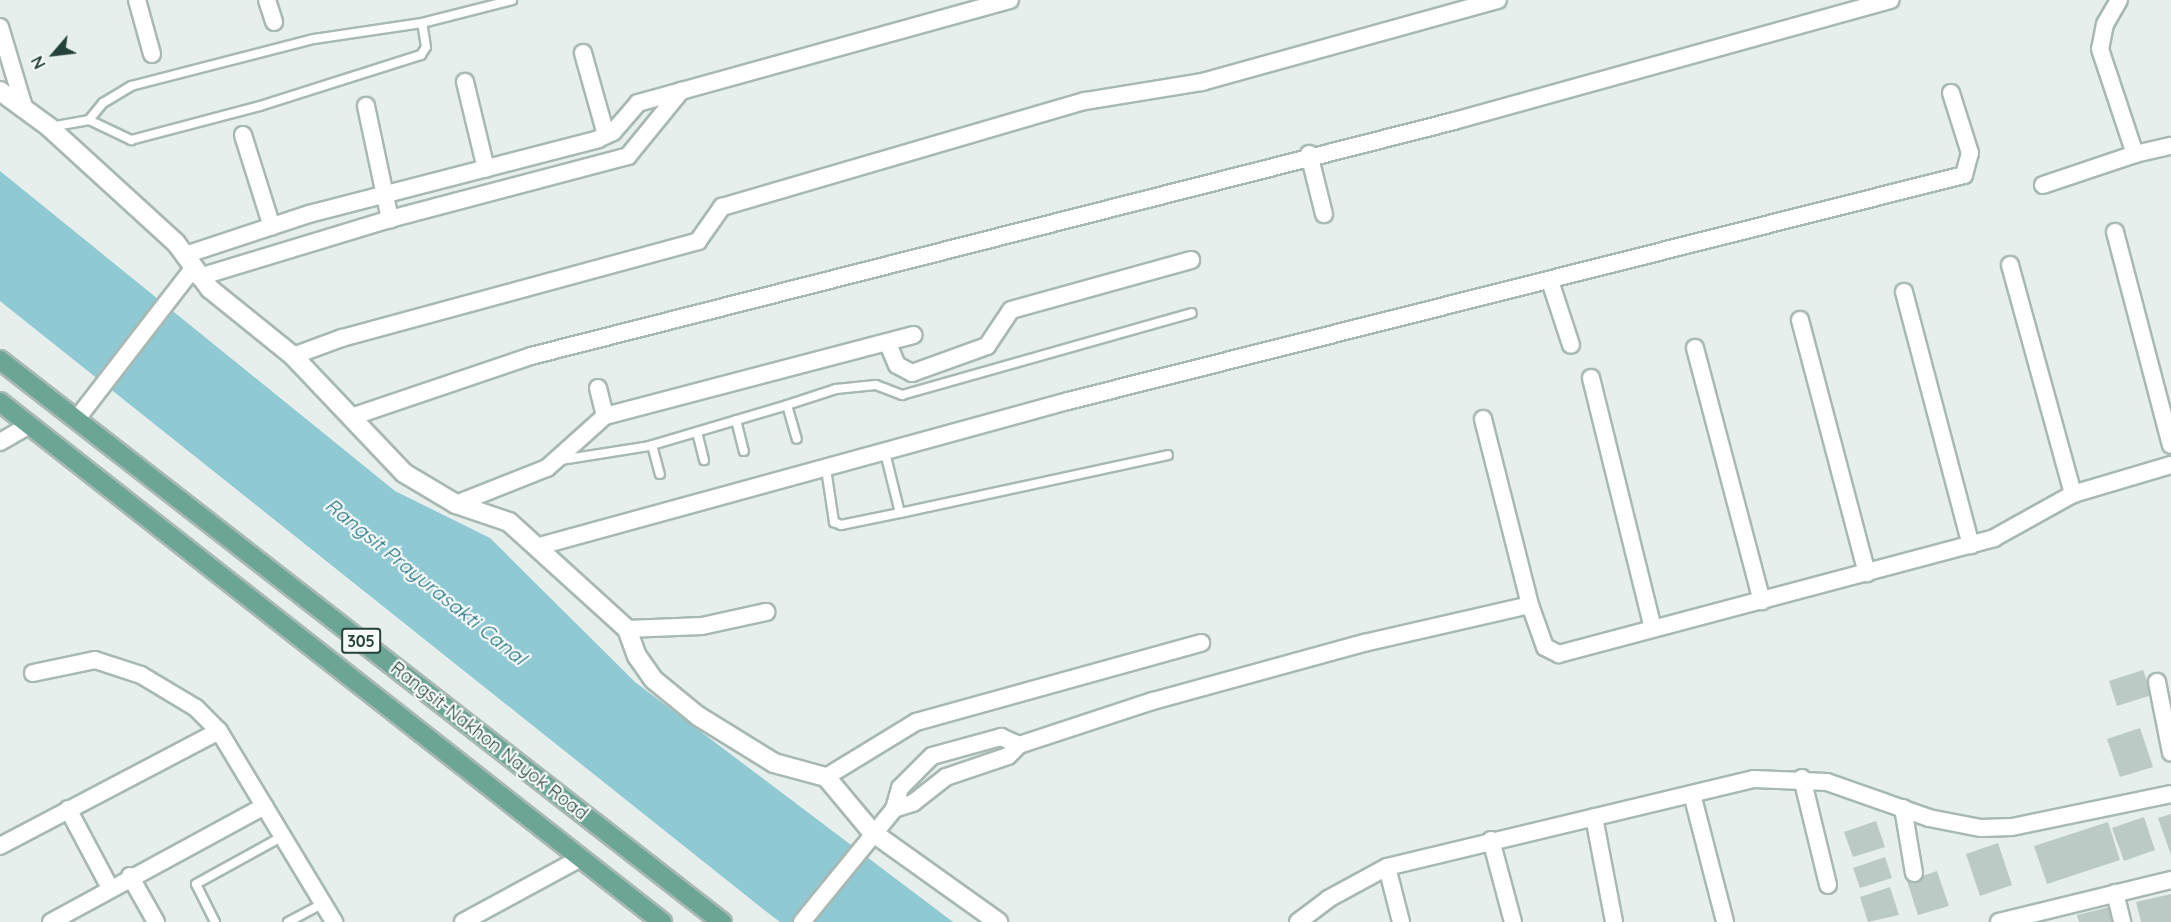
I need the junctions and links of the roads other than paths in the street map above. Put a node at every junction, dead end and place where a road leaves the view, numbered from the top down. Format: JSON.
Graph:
{"nodes":[{"id":1,"x":137,"y":0,"type":"edge"},
{"id":2,"x":267,"y":0,"type":"edge"},
{"id":3,"x":512,"y":0,"type":"edge"},
{"id":4,"x":1010,"y":0,"type":"edge"},
{"id":5,"x":1498,"y":0,"type":"edge"},
{"id":6,"x":1891,"y":0,"type":"edge"},
{"id":7,"x":2119,"y":0,"type":"edge"},
{"id":8,"x":274,"y":22,"type":"dead end"},
{"id":9,"x":422,"y":23,"type":"junction"},
{"id":10,"x":0,"y":27,"type":"edge"},
{"id":11,"x":582,"y":53,"type":"dead end"},
{"id":12,"x":152,"y":54,"type":"dead end"},
{"id":13,"x":465,"y":82,"type":"dead end"},
{"id":14,"x":0,"y":91,"type":"edge"},
{"id":15,"x":681,"y":91,"type":"junction"},
{"id":16,"x":1951,"y":93,"type":"dead end"},
{"id":17,"x":366,"y":106,"type":"dead end"},
{"id":18,"x":24,"y":107,"type":"junction"},
{"id":19,"x":89,"y":120,"type":"junction"},
{"id":20,"x":49,"y":127,"type":"junction"},
{"id":21,"x":243,"y":135,"type":"dead end"},
{"id":22,"x":606,"y":135,"type":"junction"},
{"id":23,"x":2171,"y":146,"type":"edge"},
{"id":24,"x":1309,"y":154,"type":"junction"},
{"id":25,"x":2135,"y":154,"type":"junction"},
{"id":26,"x":486,"y":169,"type":"junction"},
{"id":27,"x":2043,"y":185,"type":"dead end"},
{"id":28,"x":385,"y":193,"type":"junction"},
{"id":29,"x":1324,"y":214,"type":"dead end"},
{"id":30,"x":390,"y":219,"type":"junction"},
{"id":31,"x":272,"y":227,"type":"junction"},
{"id":32,"x":2115,"y":232,"type":"dead end"},
{"id":33,"x":1191,"y":260,"type":"dead end"},
{"id":34,"x":2010,"y":265,"type":"dead end"},
{"id":35,"x":192,"y":267,"type":"junction"},
{"id":36,"x":1550,"y":281,"type":"junction"},
{"id":37,"x":1904,"y":292,"type":"dead end"},
{"id":38,"x":1192,"y":313,"type":"dead end"},
{"id":39,"x":1800,"y":320,"type":"dead end"},
{"id":40,"x":914,"y":335,"type":"dead end"},
{"id":41,"x":888,"y":344,"type":"junction"},
{"id":42,"x":1571,"y":345,"type":"dead end"},
{"id":43,"x":1695,"y":348,"type":"dead end"},
{"id":44,"x":292,"y":356,"type":"junction"},
{"id":45,"x":0,"y":360,"type":"edge"},
{"id":46,"x":1591,"y":378,"type":"dead end"},
{"id":47,"x":598,"y":388,"type":"dead end"},
{"id":48,"x":0,"y":402,"type":"edge"},
{"id":49,"x":788,"y":405,"type":"junction"},
{"id":50,"x":81,"y":413,"type":"junction"},
{"id":51,"x":605,"y":416,"type":"junction"},
{"id":52,"x":351,"y":417,"type":"junction"},
{"id":53,"x":1483,"y":419,"type":"dead end"},
{"id":54,"x":736,"y":420,"type":"junction"},
{"id":55,"x":29,"y":425,"type":"junction"},
{"id":56,"x":697,"y":432,"type":"junction"},
{"id":57,"x":797,"y":439,"type":"dead end"},
{"id":58,"x":0,"y":442,"type":"edge"},
{"id":59,"x":652,"y":445,"type":"junction"},
{"id":60,"x":2171,"y":445,"type":"edge"},
{"id":61,"x":744,"y":452,"type":"dead end"},
{"id":62,"x":885,"y":453,"type":"junction"},
{"id":63,"x":1168,"y":455,"type":"dead end"},
{"id":64,"x":561,"y":460,"type":"junction"},
{"id":65,"x":704,"y":460,"type":"dead end"},
{"id":66,"x":2171,"y":465,"type":"edge"},
{"id":67,"x":826,"y":469,"type":"junction"},
{"id":68,"x":660,"y":474,"type":"dead end"},
{"id":69,"x":2073,"y":494,"type":"junction"},
{"id":70,"x":456,"y":504,"type":"junction"},
{"id":71,"x":900,"y":513,"type":"junction"},
{"id":72,"x":1971,"y":545,"type":"junction"},
{"id":73,"x":536,"y":547,"type":"junction"},
{"id":74,"x":1867,"y":573,"type":"junction"},
{"id":75,"x":1762,"y":601,"type":"junction"},
{"id":76,"x":1530,"y":605,"type":"junction"},
{"id":77,"x":766,"y":612,"type":"dead end"},
{"id":78,"x":1653,"y":628,"type":"junction"},
{"id":79,"x":627,"y":629,"type":"junction"},
{"id":80,"x":1201,"y":643,"type":"dead end"},
{"id":81,"x":33,"y":673,"type":"dead end"},
{"id":82,"x":2157,"y":682,"type":"dead end"},
{"id":83,"x":219,"y":731,"type":"junction"},
{"id":84,"x":1019,"y":745,"type":"junction"},
{"id":85,"x":2171,"y":753,"type":"edge"},
{"id":86,"x":826,"y":777,"type":"junction"},
{"id":87,"x":1802,"y":778,"type":"junction"},
{"id":88,"x":1692,"y":794,"type":"junction"},
{"id":89,"x":2171,"y":794,"type":"edge"},
{"id":90,"x":265,"y":806,"type":"junction"},
{"id":91,"x":1903,"y":808,"type":"junction"},
{"id":92,"x":68,"y":809,"type":"junction"},
{"id":93,"x":894,"y":809,"type":"junction"},
{"id":94,"x":1594,"y":817,"type":"junction"},
{"id":95,"x":283,"y":836,"type":"junction"},
{"id":96,"x":867,"y":837,"type":"junction"},
{"id":97,"x":1491,"y":840,"type":"junction"},
{"id":98,"x":0,"y":846,"type":"edge"},
{"id":99,"x":581,"y":858,"type":"junction"},
{"id":100,"x":1387,"y":867,"type":"junction"},
{"id":101,"x":1914,"y":873,"type":"dead end"},
{"id":102,"x":130,"y":876,"type":"junction"},
{"id":103,"x":2171,"y":880,"type":"edge"},
{"id":104,"x":1828,"y":885,"type":"dead end"},
{"id":105,"x":110,"y":888,"type":"junction"},
{"id":106,"x":2115,"y":893,"type":"junction"},
{"id":107,"x":329,"y":912,"type":"edge"},
{"id":108,"x":2006,"y":921,"type":"edge"},
{"id":109,"x":51,"y":922,"type":"edge"},
{"id":110,"x":156,"y":922,"type":"edge"},
{"id":111,"x":215,"y":922,"type":"edge"},
{"id":112,"x":288,"y":922,"type":"edge"},
{"id":113,"x":463,"y":922,"type":"edge"},
{"id":114,"x":662,"y":922,"type":"edge"},
{"id":115,"x":722,"y":922,"type":"edge"},
{"id":116,"x":802,"y":922,"type":"edge"},
{"id":117,"x":998,"y":922,"type":"edge"},
{"id":118,"x":1298,"y":922,"type":"edge"},
{"id":119,"x":1401,"y":922,"type":"edge"},
{"id":120,"x":1513,"y":922,"type":"edge"},
{"id":121,"x":1614,"y":922,"type":"edge"},
{"id":122,"x":1725,"y":922,"type":"edge"},
{"id":123,"x":2122,"y":922,"type":"edge"}],
"edges":[{"from":1,"to":12,"type":"street"},
{"from":2,"to":8,"type":"street"},
{"from":3,"to":9,"type":"lane"},
{"from":4,"to":15,"type":"street"},
{"from":5,"to":44,"type":"street"},
{"from":6,"to":24,"type":"street"},
{"from":7,"to":25,"type":"street"},
{"from":9,"to":19,"type":"lane"},
{"from":9,"to":19,"type":"lane"},
{"from":10,"to":18,"type":"street"},
{"from":11,"to":22,"type":"street"},
{"from":13,"to":26,"type":"street"},
{"from":14,"to":18,"type":"street"},
{"from":15,"to":22,"type":"street"},
{"from":15,"to":30,"type":"street"},
{"from":16,"to":36,"type":"street"},
{"from":17,"to":28,"type":"street"},
{"from":18,"to":20,"type":"street"},
{"from":19,"to":20,"type":"lane"},
{"from":20,"to":35,"type":"street"},
{"from":21,"to":31,"type":"street"},
{"from":22,"to":26,"type":"street"},
{"from":23,"to":25,"type":"street"},
{"from":24,"to":29,"type":"street"},
{"from":24,"to":52,"type":"street"},
{"from":25,"to":27,"type":"street"},
{"from":26,"to":28,"type":"street"},
{"from":28,"to":30,"type":"street"},
{"from":28,"to":31,"type":"street"},
{"from":30,"to":35,"type":"street"},
{"from":31,"to":35,"type":"street"},
{"from":32,"to":60,"type":"street"},
{"from":33,"to":41,"type":"street"},
{"from":34,"to":69,"type":"street"},
{"from":35,"to":44,"type":"street"},
{"from":35,"to":50,"type":"street"},
{"from":36,"to":42,"type":"street"},
{"from":36,"to":62,"type":"street"},
{"from":37,"to":72,"type":"street"},
{"from":38,"to":49,"type":"lane"},
{"from":39,"to":74,"type":"street"},
{"from":40,"to":41,"type":"street"},
{"from":41,"to":51,"type":"street"},
{"from":43,"to":75,"type":"street"},
{"from":44,"to":52,"type":"street"},
{"from":45,"to":50,"type":"main road","name":"Rangsit-Nakhon Nayok Road","number":"305"},
{"from":46,"to":78,"type":"street"},
{"from":47,"to":51,"type":"street"},
{"from":48,"to":55,"type":"main road","name":"Rangsit-Nakhon Nayok Road","number":"305"},
{"from":49,"to":54,"type":"lane"},
{"from":49,"to":57,"type":"lane"},
{"from":50,"to":115,"type":"main road","name":"Rangsit-Nakhon Nayok Road","number":"305"},
{"from":51,"to":64,"type":"street"},
{"from":52,"to":70,"type":"street"},
{"from":53,"to":76,"type":"street"},
{"from":54,"to":56,"type":"lane"},
{"from":54,"to":61,"type":"lane"},
{"from":55,"to":58,"type":"street"},
{"from":55,"to":99,"type":"main road","name":"Rangsit-Nakhon Nayok Road","number":"305"},
{"from":56,"to":59,"type":"lane"},
{"from":56,"to":65,"type":"lane"},
{"from":59,"to":64,"type":"lane"},
{"from":59,"to":68,"type":"lane"},
{"from":62,"to":67,"type":"street"},
{"from":62,"to":71,"type":"lane"},
{"from":63,"to":71,"type":"lane"},
{"from":64,"to":70,"type":"street"},
{"from":66,"to":69,"type":"street"},
{"from":67,"to":71,"type":"lane"},
{"from":67,"to":73,"type":"street"},
{"from":69,"to":72,"type":"street"},
{"from":70,"to":73,"type":"street"},
{"from":72,"to":74,"type":"street"},
{"from":73,"to":79,"type":"street"},
{"from":74,"to":75,"type":"street"},
{"from":75,"to":78,"type":"street"},
{"from":76,"to":78,"type":"street"},
{"from":76,"to":84,"type":"street"},
{"from":77,"to":79,"type":"street"},
{"from":79,"to":86,"type":"street"},
{"from":80,"to":86,"type":"street"},
{"from":81,"to":83,"type":"street"},
{"from":82,"to":85,"type":"street"},
{"from":83,"to":90,"type":"street"},
{"from":83,"to":92,"type":"street"},
{"from":84,"to":93,"type":"street"},
{"from":84,"to":93,"type":"street"},
{"from":86,"to":96,"type":"street"},
{"from":87,"to":88,"type":"street"},
{"from":87,"to":91,"type":"street"},
{"from":87,"to":104,"type":"street"},
{"from":88,"to":94,"type":"street"},
{"from":88,"to":122,"type":"street"},
{"from":89,"to":91,"type":"street"},
{"from":90,"to":95,"type":"street"},
{"from":90,"to":102,"type":"street"},
{"from":91,"to":101,"type":"street"},
{"from":92,"to":98,"type":"street"},
{"from":92,"to":105,"type":"street"},
{"from":93,"to":96,"type":"street"},
{"from":94,"to":97,"type":"street"},
{"from":94,"to":121,"type":"street"},
{"from":95,"to":107,"type":"street"},
{"from":95,"to":111,"type":"lane"},
{"from":96,"to":116,"type":"street"},
{"from":96,"to":117,"type":"street"},
{"from":97,"to":100,"type":"street"},
{"from":97,"to":120,"type":"street"},
{"from":99,"to":113,"type":"street"},
{"from":99,"to":114,"type":"main road","name":"Rangsit-Nakhon Nayok Road","number":"305"},
{"from":100,"to":118,"type":"street"},
{"from":100,"to":119,"type":"street"},
{"from":102,"to":105,"type":"street"},
{"from":102,"to":110,"type":"street"},
{"from":103,"to":106,"type":"street"},
{"from":105,"to":109,"type":"street"},
{"from":106,"to":108,"type":"street"},
{"from":106,"to":123,"type":"street"},
{"from":107,"to":112,"type":"lane"}]}
